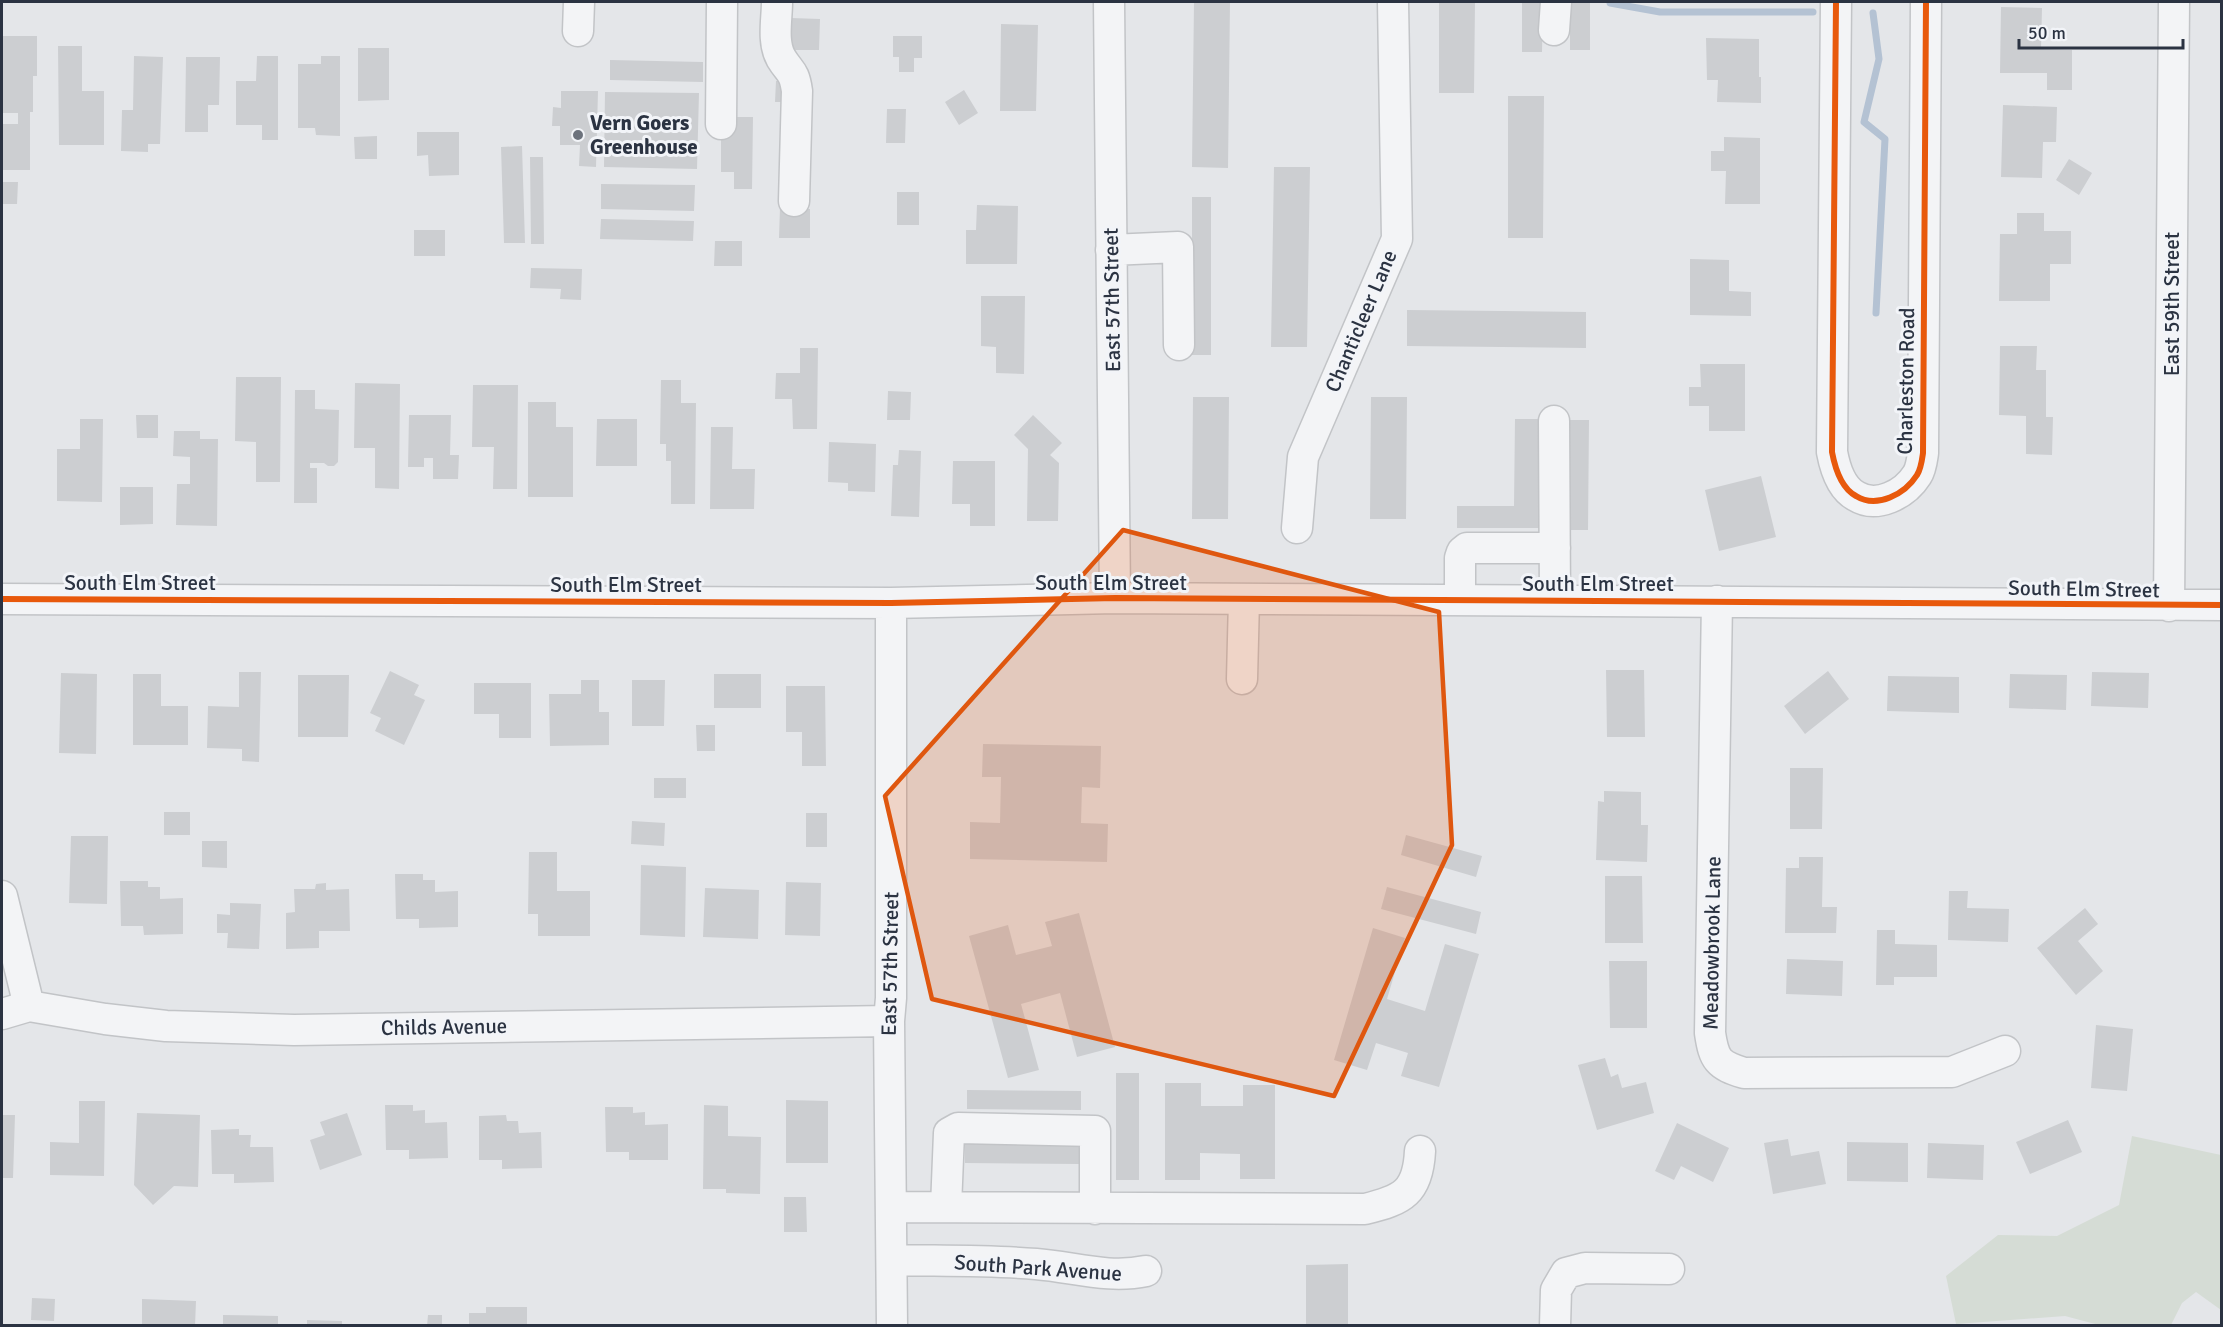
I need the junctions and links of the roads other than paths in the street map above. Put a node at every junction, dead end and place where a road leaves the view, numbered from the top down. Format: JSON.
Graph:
{"nodes":[{"id":1,"x":722,"y":2,"type":"edge"},
{"id":2,"x":777,"y":2,"type":"edge"},
{"id":3,"x":1109,"y":2,"type":"edge"},
{"id":4,"x":1393,"y":2,"type":"edge"},
{"id":5,"x":1836,"y":2,"type":"edge"},
{"id":6,"x":1926,"y":2,"type":"edge"},
{"id":7,"x":2174,"y":2,"type":"edge"},
{"id":8,"x":721,"y":124,"type":"dead end"},
{"id":9,"x":794,"y":201,"type":"dead end"},
{"id":10,"x":1111,"y":250,"type":"junction"},
{"id":11,"x":1179,"y":345,"type":"dead end"},
{"id":12,"x":1554,"y":421,"type":"dead end"},
{"id":13,"x":1297,"y":528,"type":"dead end"},
{"id":14,"x":1555,"y":548,"type":"junction"},
{"id":15,"x":1115,"y":598,"type":"junction"},
{"id":16,"x":2,"y":599,"type":"edge"},
{"id":17,"x":1244,"y":599,"type":"junction"},
{"id":18,"x":1460,"y":600,"type":"junction"},
{"id":19,"x":1556,"y":600,"type":"junction"},
{"id":20,"x":1717,"y":601,"type":"junction"},
{"id":21,"x":891,"y":603,"type":"junction"},
{"id":22,"x":2222,"y":605,"type":"edge"},
{"id":23,"x":2169,"y":606,"type":"junction"},
{"id":24,"x":1242,"y":679,"type":"dead end"},
{"id":25,"x":2,"y":896,"type":"edge"},
{"id":26,"x":15,"y":1010,"type":"edge"},
{"id":27,"x":889,"y":1021,"type":"junction"},
{"id":28,"x":2005,"y":1051,"type":"dead end"},
{"id":29,"x":1420,"y":1151,"type":"dead end"},
{"id":30,"x":892,"y":1207,"type":"junction"},
{"id":31,"x":946,"y":1207,"type":"junction"},
{"id":32,"x":1095,"y":1209,"type":"junction"},
{"id":33,"x":893,"y":1260,"type":"junction"},
{"id":34,"x":1669,"y":1269,"type":"dead end"},
{"id":35,"x":1146,"y":1272,"type":"dead end"},
{"id":36,"x":892,"y":1326,"type":"edge"},
{"id":37,"x":1555,"y":1326,"type":"edge"}],
"edges":[{"from":1,"to":8,"type":"street"},
{"from":2,"to":9,"type":"street"},
{"from":3,"to":10,"type":"street","name":"East 57th Street"},
{"from":4,"to":13,"type":"street","name":"Chanticleer Lane"},
{"from":5,"to":6,"type":"street","name":"Charleston Road"},
{"from":7,"to":23,"type":"street","name":"East 59th Street"},
{"from":10,"to":11,"type":"street"},
{"from":10,"to":15,"type":"street","name":"East 57th Street"},
{"from":12,"to":14,"type":"street"},
{"from":14,"to":18,"type":"street"},
{"from":14,"to":19,"type":"street"},
{"from":15,"to":17,"type":"street","name":"South Elm Street"},
{"from":15,"to":21,"type":"street","name":"South Elm Street"},
{"from":16,"to":21,"type":"street","name":"South Elm Street"},
{"from":17,"to":18,"type":"street","name":"South Elm Street"},
{"from":17,"to":24,"type":"street"},
{"from":18,"to":19,"type":"street","name":"South Elm Street"},
{"from":19,"to":20,"type":"street","name":"South Elm Street"},
{"from":20,"to":23,"type":"street","name":"South Elm Street"},
{"from":20,"to":28,"type":"street","name":"Meadowbrook Lane"},
{"from":21,"to":27,"type":"street","name":"East 57th Street"},
{"from":22,"to":23,"type":"street","name":"South Elm Street"},
{"from":25,"to":26,"type":"street"},
{"from":26,"to":27,"type":"street","name":"Childs Avenue"},
{"from":27,"to":30,"type":"street","name":"East 57th Street"},
{"from":29,"to":32,"type":"street"},
{"from":30,"to":31,"type":"street"},
{"from":30,"to":33,"type":"street","name":"East 57th Street"},
{"from":31,"to":32,"type":"street"},
{"from":31,"to":32,"type":"street"},
{"from":33,"to":35,"type":"street","name":"South Park Avenue"},
{"from":33,"to":36,"type":"street","name":"East 57th Street"},
{"from":34,"to":37,"type":"street"}]}
